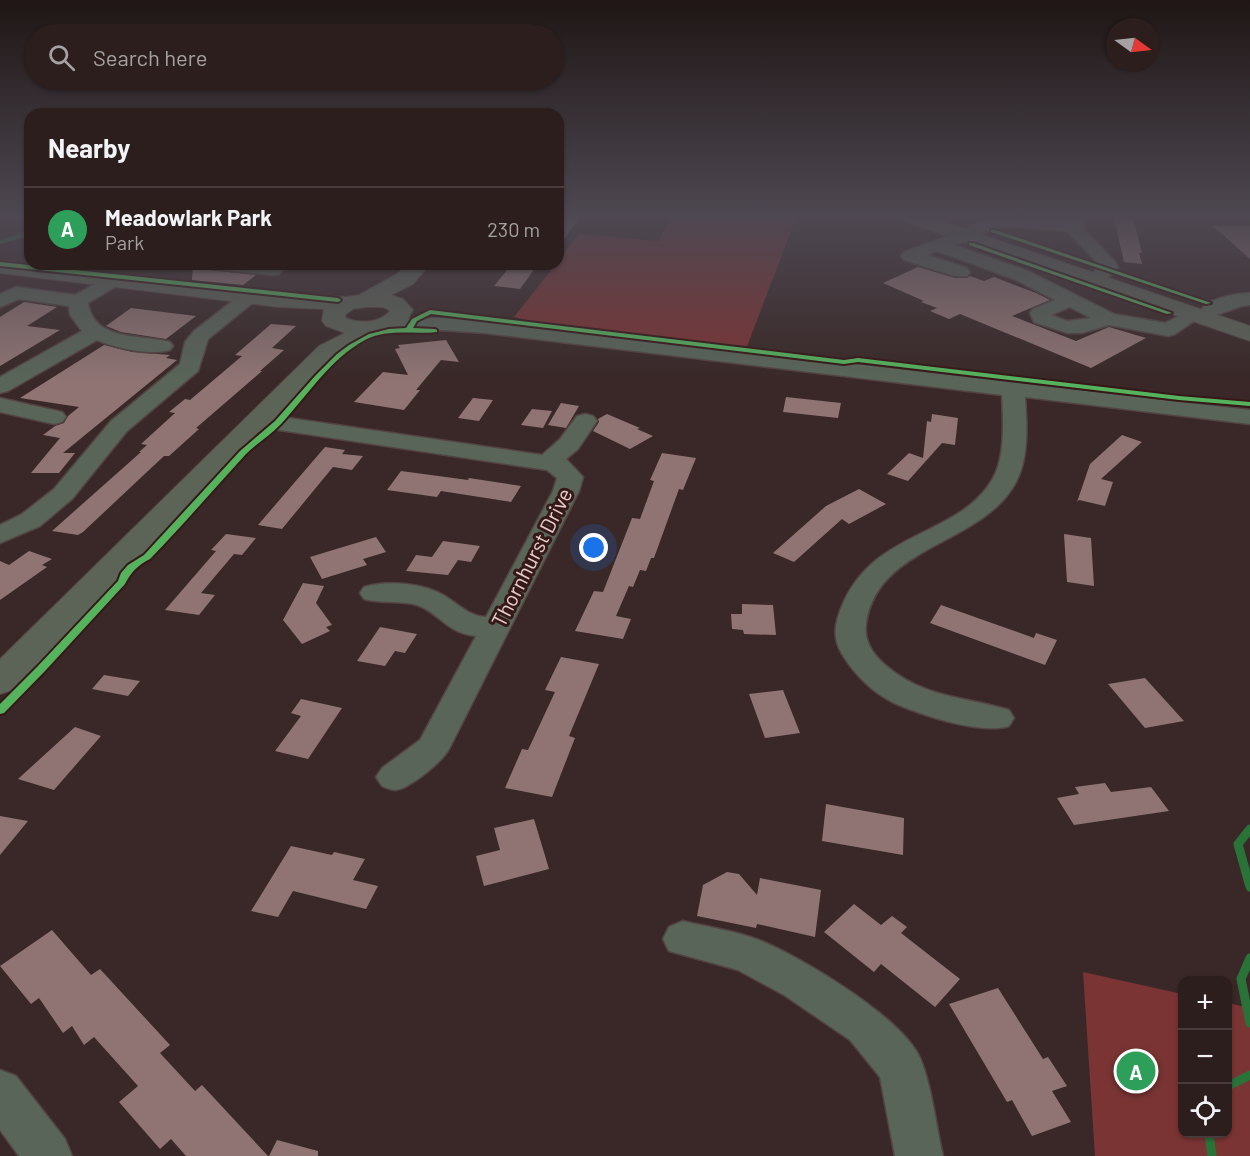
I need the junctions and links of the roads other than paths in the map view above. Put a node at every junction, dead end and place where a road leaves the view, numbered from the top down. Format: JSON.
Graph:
{"nodes":[{"id":1,"x":34,"y":272,"type":"edge"},
{"id":2,"x":217,"y":272,"type":"edge"},
{"id":3,"x":411,"y":272,"type":"edge"},
{"id":4,"x":412,"y":272,"type":"edge"},
{"id":5,"x":1013,"y":272,"type":"edge"},
{"id":6,"x":1072,"y":272,"type":"edge"},
{"id":7,"x":1098,"y":272,"type":"edge"},
{"id":8,"x":0,"y":273,"type":"edge"},
{"id":9,"x":1102,"y":273,"type":"joint"},
{"id":10,"x":109,"y":283,"type":"junction"},
{"id":11,"x":197,"y":293,"type":"junction"},
{"id":12,"x":1240,"y":298,"type":"edge"},
{"id":13,"x":247,"y":299,"type":"junction"},
{"id":14,"x":0,"y":301,"type":"edge"},
{"id":15,"x":78,"y":301,"type":"junction"},
{"id":16,"x":1068,"y":301,"type":"junction"},
{"id":17,"x":1202,"y":313,"type":"junction"},
{"id":18,"x":389,"y":317,"type":"junction"},
{"id":19,"x":342,"y":319,"type":"junction"},
{"id":20,"x":1108,"y":319,"type":"junction"},
{"id":21,"x":1250,"y":325,"type":"edge"},
{"id":22,"x":94,"y":333,"type":"junction"},
{"id":23,"x":1250,"y":334,"type":"edge"},
{"id":24,"x":163,"y":346,"type":"dead end"},
{"id":25,"x":0,"y":386,"type":"edge"},
{"id":26,"x":1014,"y":389,"type":"junction"},
{"id":27,"x":0,"y":405,"type":"edge"},
{"id":28,"x":54,"y":417,"type":"dead end"},
{"id":29,"x":1250,"y":417,"type":"edge"},
{"id":30,"x":261,"y":420,"type":"junction"},
{"id":31,"x":585,"y":421,"type":"dead end"},
{"id":32,"x":548,"y":463,"type":"junction"},
{"id":33,"x":0,"y":535,"type":"edge"},
{"id":34,"x":374,"y":593,"type":"dead end"},
{"id":35,"x":495,"y":628,"type":"junction"},
{"id":36,"x":0,"y":681,"type":"edge"},
{"id":37,"x":997,"y":718,"type":"dead end"},
{"id":38,"x":394,"y":777,"type":"dead end"},
{"id":39,"x":683,"y":939,"type":"dead end"},
{"id":40,"x":0,"y":1092,"type":"edge"},
{"id":41,"x":48,"y":1156,"type":"edge"},
{"id":42,"x":919,"y":1156,"type":"edge"}],
"edges":[{"from":1,"to":10,"type":"main road"},
{"from":2,"to":11,"type":"street"},
{"from":3,"to":19,"type":"main road"},
{"from":4,"to":18,"type":"main road"},
{"from":5,"to":16,"type":"street"},
{"from":6,"to":17,"type":"main road"},
{"from":7,"to":9,"type":"main road"},
{"from":8,"to":10,"type":"main road"},
{"from":9,"to":17,"type":"main road"},
{"from":10,"to":11,"type":"main road"},
{"from":10,"to":15,"type":"street"},
{"from":11,"to":13,"type":"main road"},
{"from":12,"to":17,"type":"street"},
{"from":13,"to":19,"type":"main road"},
{"from":13,"to":33,"type":"street"},
{"from":14,"to":15,"type":"street"},
{"from":15,"to":22,"type":"street"},
{"from":16,"to":20,"type":"street"},
{"from":16,"to":20,"type":"street"},
{"from":17,"to":20,"type":"street"},
{"from":17,"to":21,"type":"main road"},
{"from":17,"to":23,"type":"main road"},
{"from":18,"to":19,"type":"main road"},
{"from":18,"to":19,"type":"main road"},
{"from":18,"to":26,"type":"street"},
{"from":19,"to":30,"type":"main road"},
{"from":22,"to":24,"type":"street"},
{"from":22,"to":25,"type":"street"},
{"from":26,"to":29,"type":"street"},
{"from":26,"to":37,"type":"street"},
{"from":27,"to":28,"type":"street"},
{"from":30,"to":32,"type":"street","name":"Thornhurst Drive"},
{"from":30,"to":36,"type":"main road"},
{"from":31,"to":32,"type":"street"},
{"from":32,"to":35,"type":"street","name":"Thornhurst Drive"},
{"from":34,"to":35,"type":"street"},
{"from":35,"to":38,"type":"street","name":"Thornhurst Drive"},
{"from":39,"to":42,"type":"street"},
{"from":40,"to":41,"type":"street"}]}
